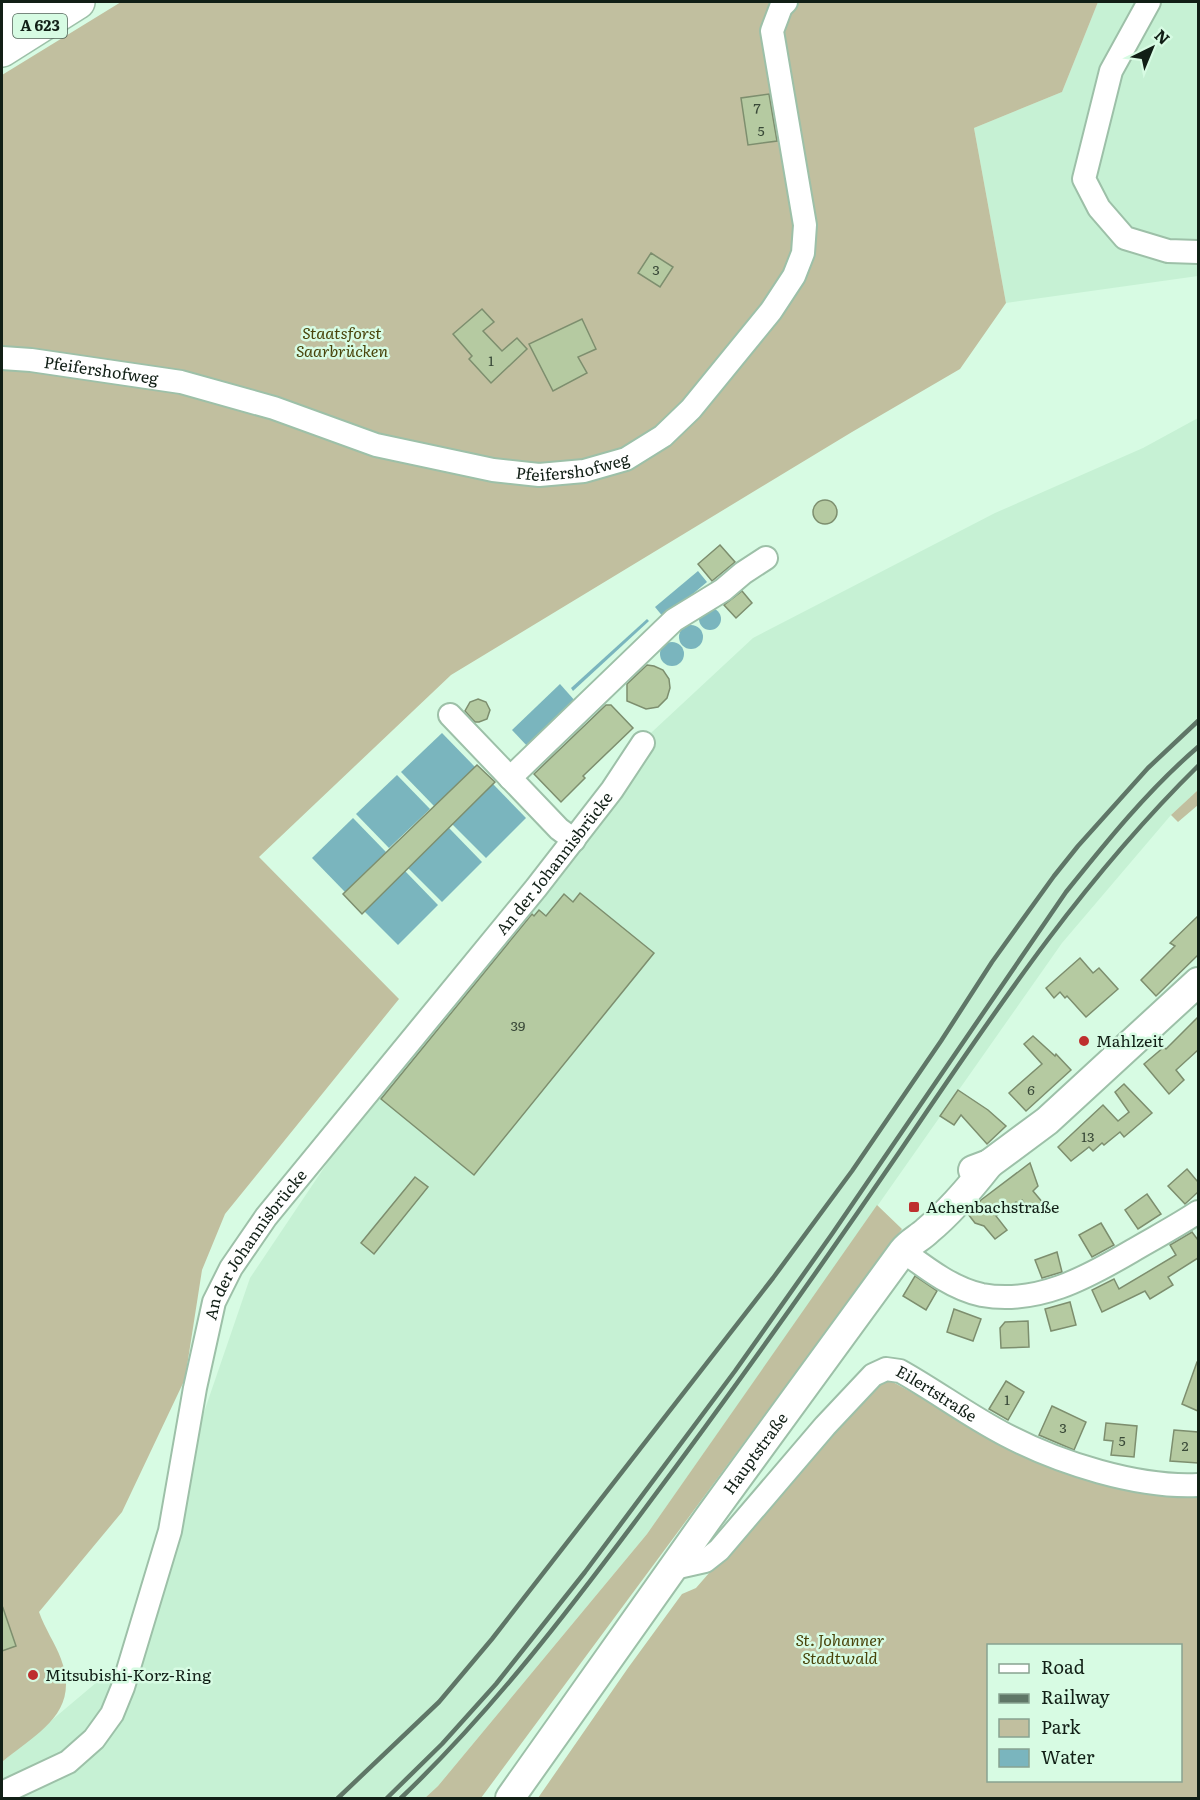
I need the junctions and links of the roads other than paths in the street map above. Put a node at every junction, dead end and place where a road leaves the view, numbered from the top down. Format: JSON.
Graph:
{"nodes":[{"id":1,"x":78,"y":2,"type":"edge"},
{"id":2,"x":786,"y":2,"type":"edge"},
{"id":3,"x":1149,"y":2,"type":"edge"},
{"id":4,"x":2,"y":50,"type":"edge"},
{"id":5,"x":1198,"y":252,"type":"edge"},
{"id":6,"x":2,"y":358,"type":"edge"},
{"id":7,"x":766,"y":558,"type":"dead end"},
{"id":8,"x":712,"y":587,"type":"dead end"},
{"id":9,"x":674,"y":620,"type":"junction"},
{"id":10,"x":450,"y":715,"type":"dead end"},
{"id":11,"x":643,"y":743,"type":"dead end"},
{"id":12,"x":510,"y":778,"type":"junction"},
{"id":13,"x":574,"y":840,"type":"junction"},
{"id":14,"x":1198,"y":982,"type":"edge"},
{"id":15,"x":1198,"y":1212,"type":"edge"},
{"id":16,"x":906,"y":1247,"type":"junction"},
{"id":17,"x":1198,"y":1485,"type":"edge"},
{"id":18,"x":674,"y":1568,"type":"junction"},
{"id":19,"x":2,"y":1793,"type":"edge"},
{"id":20,"x":510,"y":1798,"type":"edge"}],
"edges":[{"from":1,"to":4,"type":"highway","number":"A 623"},
{"from":2,"to":6,"type":"street","name":"Pfeifershofweg"},
{"from":3,"to":5,"type":"street"},
{"from":7,"to":9,"type":"street"},
{"from":8,"to":9,"type":"street"},
{"from":9,"to":12,"type":"street"},
{"from":10,"to":12,"type":"street"},
{"from":11,"to":13,"type":"street","name":"An der Johannisbrücke"},
{"from":12,"to":13,"type":"street"},
{"from":13,"to":19,"type":"street","name":"An der Johannisbrücke"},
{"from":14,"to":16,"type":"main road","name":"Hauptstraße"},
{"from":15,"to":16,"type":"street"},
{"from":16,"to":18,"type":"main road","name":"Hauptstraße"},
{"from":17,"to":18,"type":"street","name":"Eilertstraße"},
{"from":18,"to":20,"type":"main road","name":"Hauptstraße"}]}
